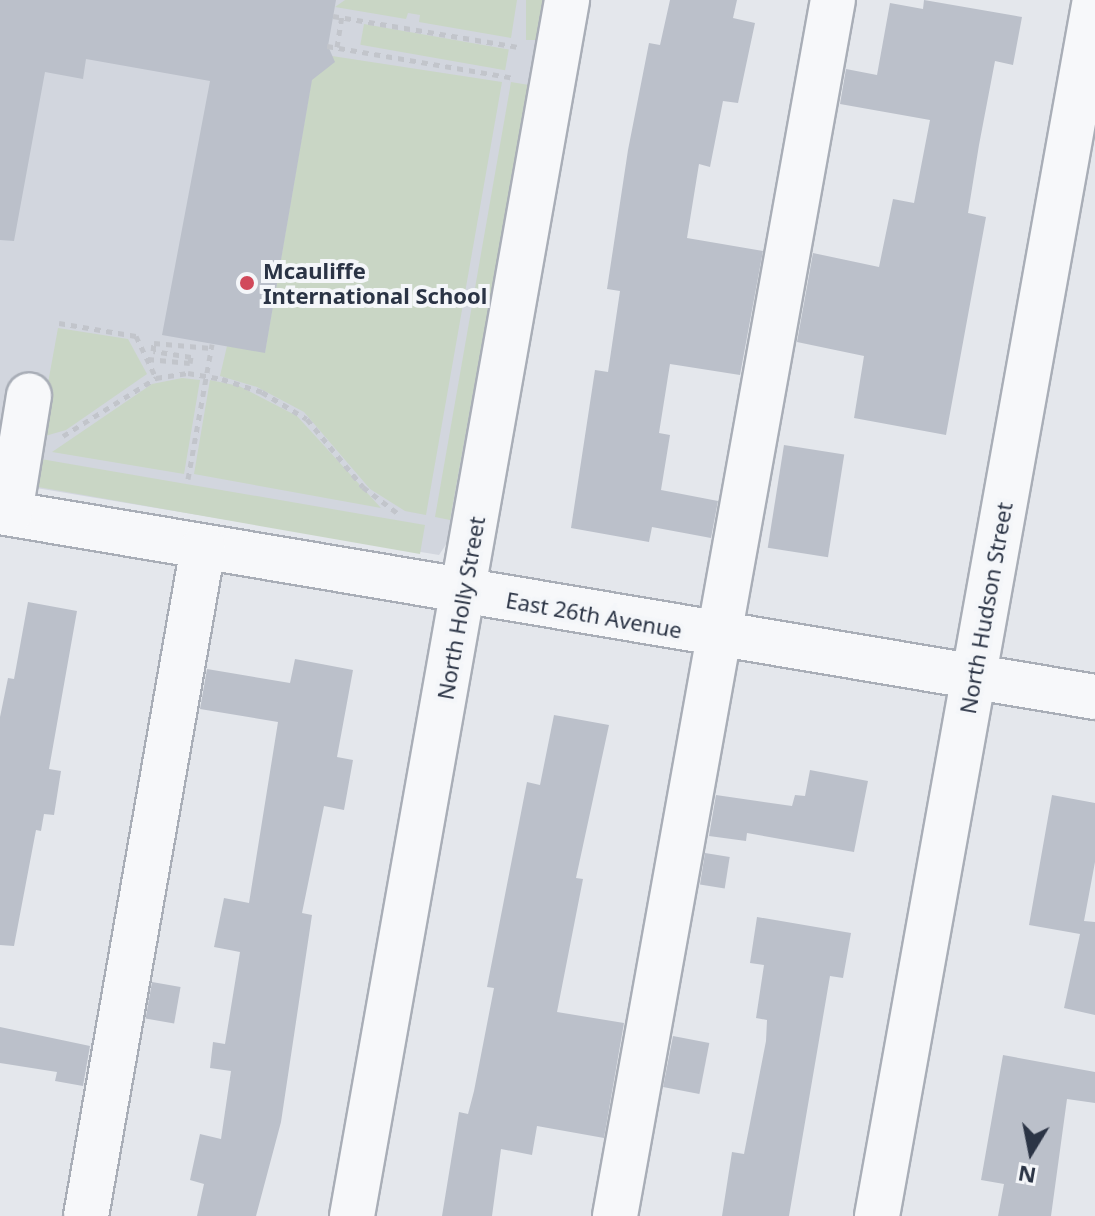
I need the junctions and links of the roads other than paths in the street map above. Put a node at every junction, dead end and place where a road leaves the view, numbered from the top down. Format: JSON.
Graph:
{"nodes":[{"id":1,"x":567,"y":0,"type":"edge"},
{"id":2,"x":833,"y":0,"type":"edge"},
{"id":3,"x":1095,"y":0,"type":"edge"},
{"id":4,"x":29,"y":396,"type":"dead end"},
{"id":5,"x":5,"y":512,"type":"edge"},
{"id":6,"x":203,"y":547,"type":"junction"},
{"id":7,"x":464,"y":592,"type":"junction"},
{"id":8,"x":721,"y":637,"type":"junction"},
{"id":9,"x":974,"y":676,"type":"junction"},
{"id":10,"x":1095,"y":697,"type":"edge"},
{"id":11,"x":86,"y":1216,"type":"edge"},
{"id":12,"x":352,"y":1216,"type":"edge"},
{"id":13,"x":615,"y":1216,"type":"edge"},
{"id":14,"x":877,"y":1216,"type":"edge"}],
"edges":[{"from":1,"to":7,"type":"street","name":"North Holly Street"},
{"from":2,"to":8,"type":"street"},
{"from":3,"to":9,"type":"street","name":"North Hudson Street"},
{"from":4,"to":5,"type":"street"},
{"from":5,"to":6,"type":"street","name":"East 26th Avenue"},
{"from":6,"to":7,"type":"street","name":"East 26th Avenue"},
{"from":6,"to":11,"type":"street"},
{"from":7,"to":8,"type":"street","name":"East 26th Avenue"},
{"from":7,"to":12,"type":"street","name":"North Holly Street"},
{"from":8,"to":9,"type":"street","name":"East 26th Avenue"},
{"from":8,"to":13,"type":"street"},
{"from":9,"to":10,"type":"street","name":"East 26th Avenue"},
{"from":9,"to":14,"type":"street","name":"North Hudson Street"}]}
